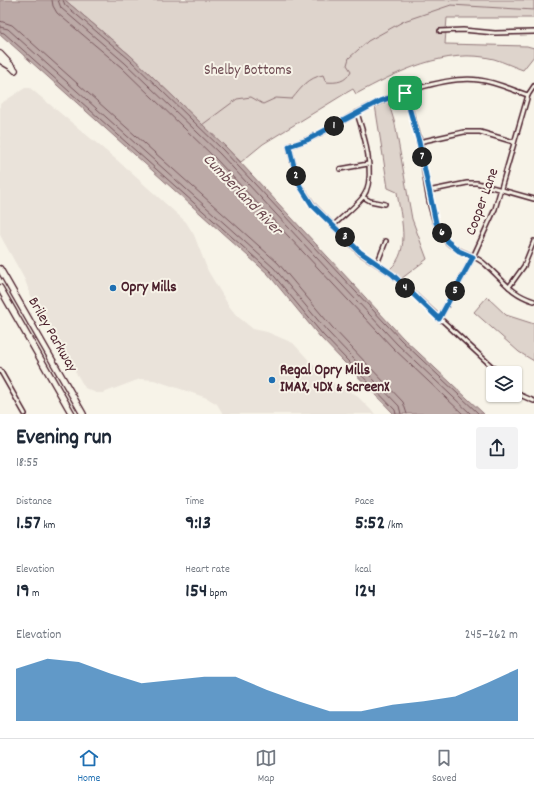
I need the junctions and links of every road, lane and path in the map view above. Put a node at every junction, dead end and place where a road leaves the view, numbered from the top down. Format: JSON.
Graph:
{"nodes":[{"id":1,"x":440,"y":31,"type":"dead end"},
{"id":2,"x":534,"y":32,"type":"edge"},
{"id":3,"x":0,"y":54,"type":"edge"},
{"id":4,"x":0,"y":60,"type":"edge"},
{"id":5,"x":534,"y":86,"type":"edge"},
{"id":6,"x":405,"y":93,"type":"junction"},
{"id":7,"x":528,"y":95,"type":"junction"},
{"id":8,"x":357,"y":113,"type":"junction"},
{"id":9,"x":419,"y":142,"type":"junction"},
{"id":10,"x":514,"y":142,"type":"junction"},
{"id":11,"x":368,"y":164,"type":"junction"},
{"id":12,"x":340,"y":169,"type":"dead end"},
{"id":13,"x":500,"y":189,"type":"junction"},
{"id":14,"x":428,"y":190,"type":"junction"},
{"id":15,"x":363,"y":197,"type":"junction"},
{"id":16,"x":534,"y":199,"type":"edge"},
{"id":17,"x":385,"y":204,"type":"dead end"},
{"id":18,"x":334,"y":225,"type":"junction"},
{"id":19,"x":386,"y":241,"type":"dead end"},
{"id":20,"x":534,"y":241,"type":"edge"},
{"id":21,"x":473,"y":257,"type":"junction"},
{"id":22,"x":377,"y":264,"type":"junction"},
{"id":23,"x":0,"y":269,"type":"edge"},
{"id":24,"x":509,"y":287,"type":"junction"},
{"id":25,"x":0,"y":288,"type":"edge"},
{"id":26,"x":534,"y":301,"type":"edge"},
{"id":27,"x":439,"y":319,"type":"junction"},
{"id":28,"x":491,"y":366,"type":"edge"},
{"id":29,"x":0,"y":370,"type":"edge"},
{"id":30,"x":522,"y":396,"type":"edge"},
{"id":31,"x":534,"y":401,"type":"edge"},
{"id":32,"x":25,"y":414,"type":"edge"},
{"id":33,"x":72,"y":414,"type":"edge"},
{"id":34,"x":83,"y":414,"type":"edge"}],
"edges":[{"from":1,"to":2,"type":"street"},
{"from":3,"to":4,"type":"highway"},
{"from":5,"to":7,"type":"street","name":"Cooper Lane"},
{"from":6,"to":7,"type":"street"},
{"from":6,"to":8,"type":"street"},
{"from":6,"to":9,"type":"street"},
{"from":7,"to":10,"type":"street","name":"Cooper Lane"},
{"from":8,"to":11,"type":"street"},
{"from":8,"to":18,"type":"street"},
{"from":9,"to":10,"type":"street"},
{"from":9,"to":14,"type":"street"},
{"from":10,"to":13,"type":"street","name":"Cooper Lane"},
{"from":11,"to":12,"type":"street"},
{"from":11,"to":15,"type":"street"},
{"from":13,"to":14,"type":"street"},
{"from":13,"to":16,"type":"street"},
{"from":13,"to":21,"type":"street","name":"Cooper Lane"},
{"from":14,"to":21,"type":"street"},
{"from":15,"to":17,"type":"street"},
{"from":15,"to":18,"type":"street"},
{"from":18,"to":22,"type":"street"},
{"from":19,"to":22,"type":"street"},
{"from":20,"to":24,"type":"street"},
{"from":21,"to":24,"type":"street"},
{"from":21,"to":27,"type":"street","name":"Cooper Lane"},
{"from":22,"to":27,"type":"street"},
{"from":23,"to":34,"type":"highway","name":"Briley Parkway"},
{"from":24,"to":26,"type":"street"},
{"from":25,"to":33,"type":"highway","name":"Briley Parkway"},
{"from":27,"to":28,"type":"street"},
{"from":29,"to":32,"type":"street"},
{"from":30,"to":31,"type":"street"}]}
